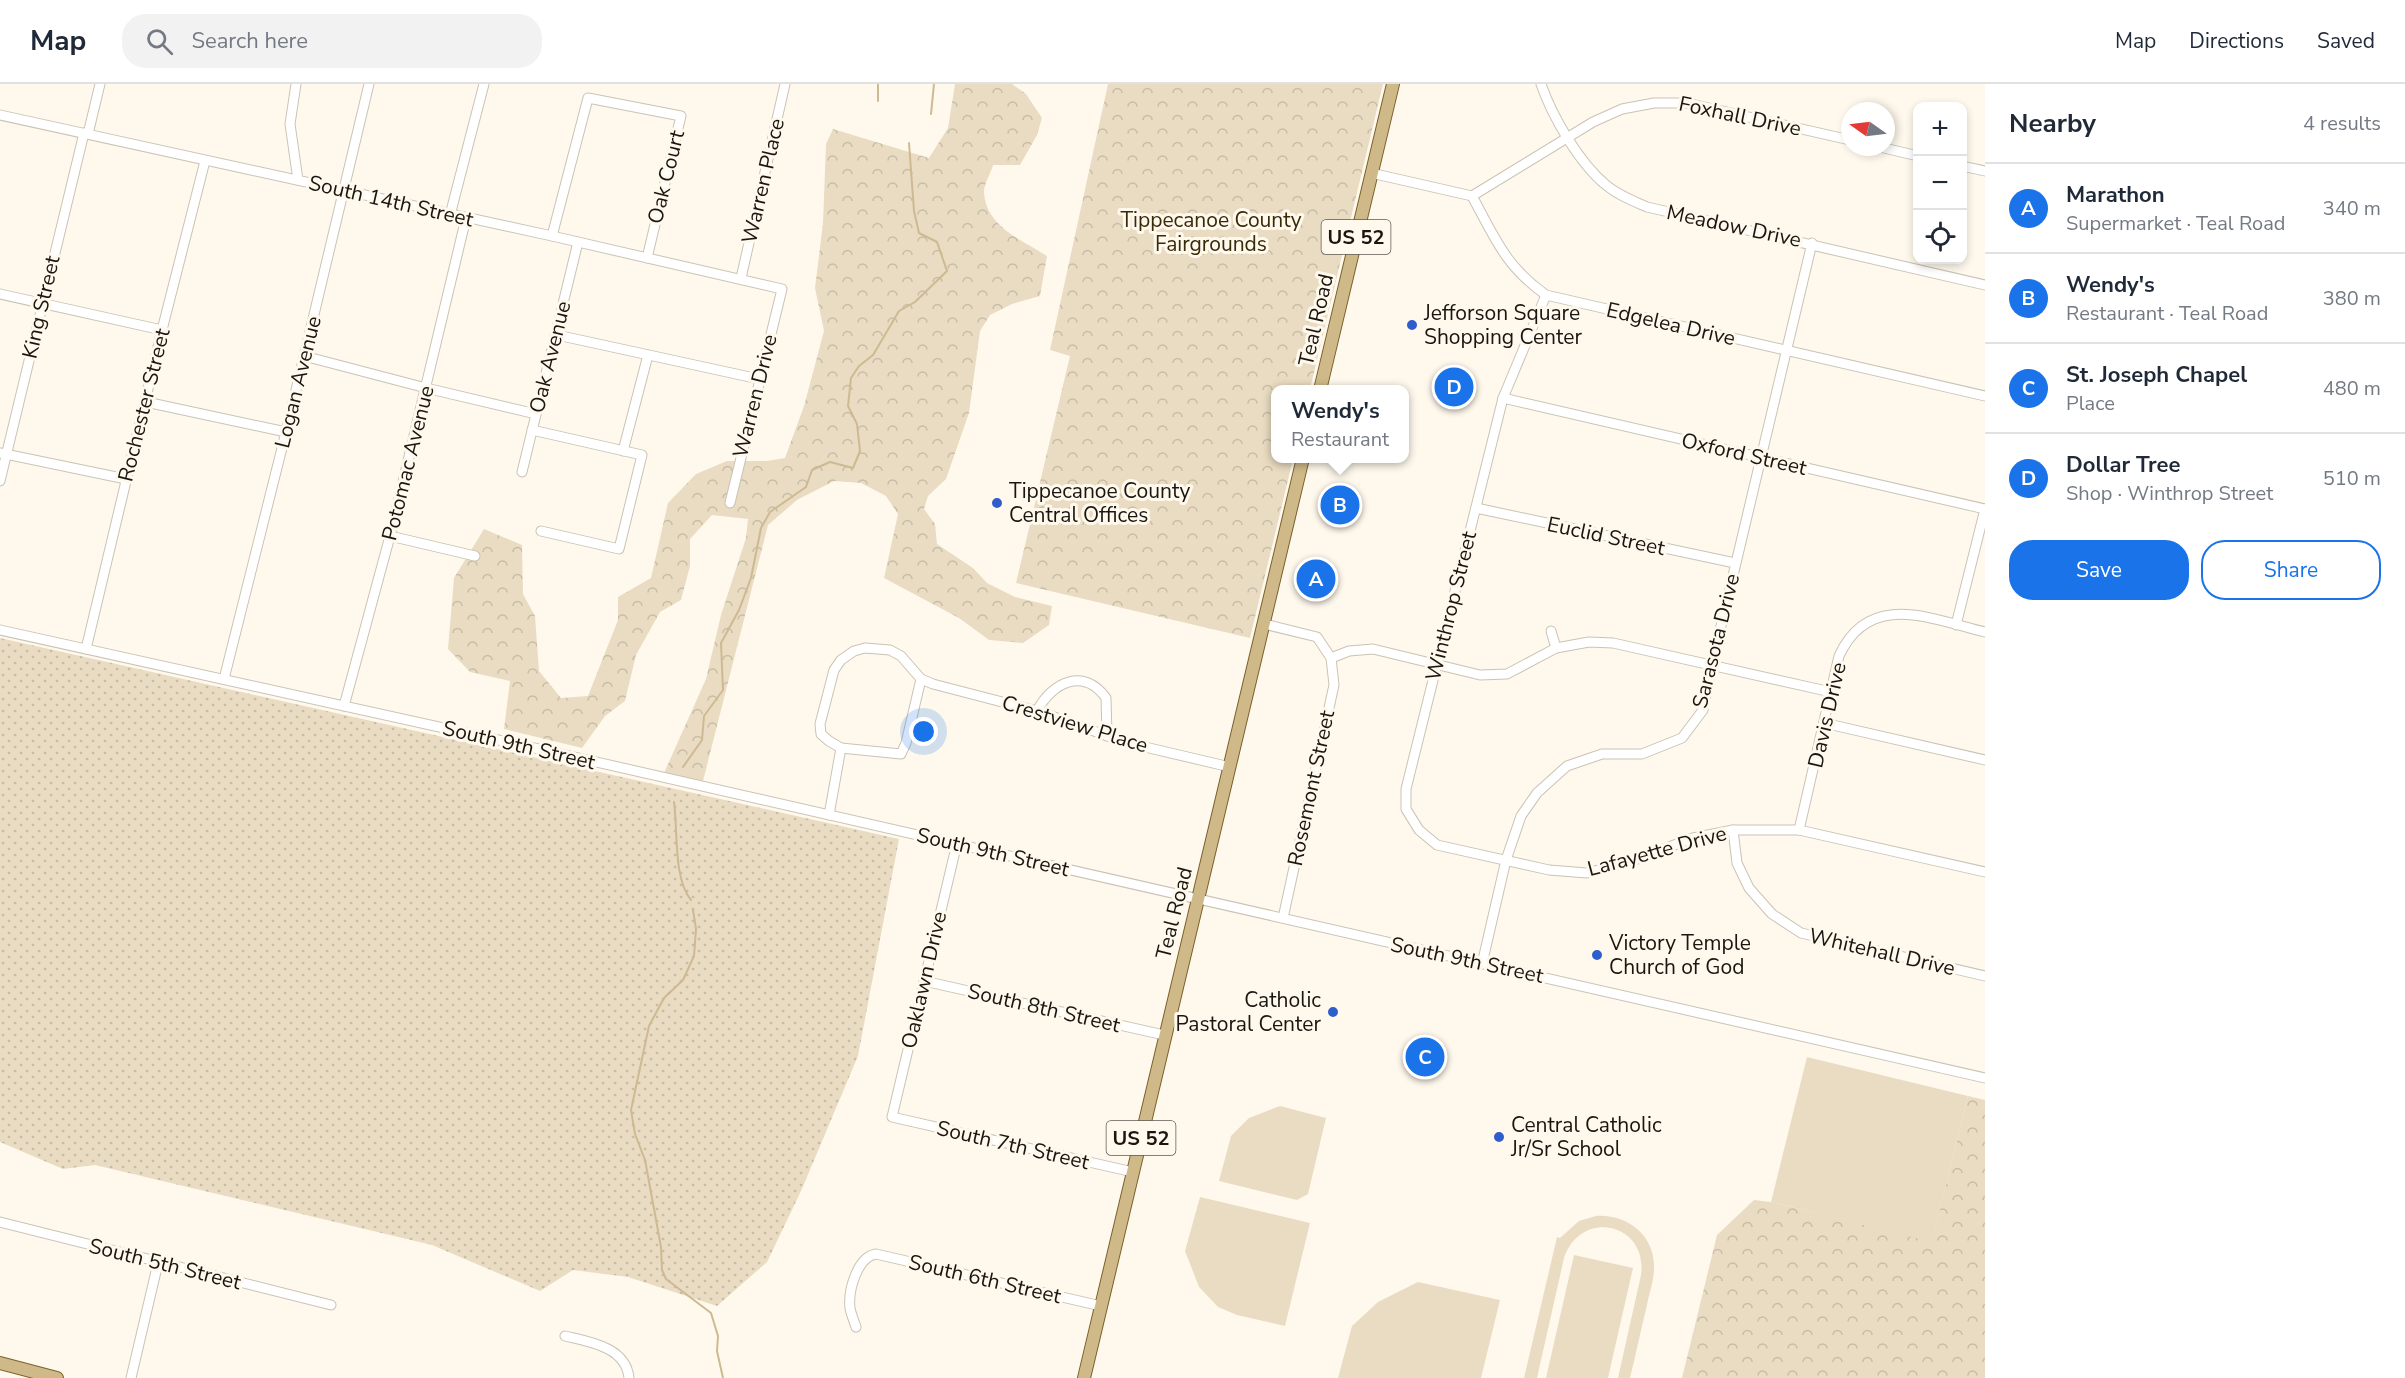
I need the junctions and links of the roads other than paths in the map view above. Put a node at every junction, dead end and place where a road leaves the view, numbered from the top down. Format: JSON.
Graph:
{"nodes":[{"id":1,"x":100,"y":84,"type":"edge"},
{"id":2,"x":296,"y":84,"type":"edge"},
{"id":3,"x":369,"y":84,"type":"edge"},
{"id":4,"x":484,"y":84,"type":"edge"},
{"id":5,"x":785,"y":84,"type":"edge"},
{"id":6,"x":1393,"y":84,"type":"edge"},
{"id":7,"x":1541,"y":84,"type":"edge"},
{"id":8,"x":0,"y":115,"type":"edge"},
{"id":9,"x":86,"y":134,"type":"junction"},
{"id":10,"x":1568,"y":137,"type":"junction"},
{"id":11,"x":1841,"y":138,"type":"edge"},
{"id":12,"x":1895,"y":151,"type":"edge"},
{"id":13,"x":1913,"y":155,"type":"edge"},
{"id":14,"x":205,"y":161,"type":"junction"},
{"id":15,"x":1967,"y":167,"type":"edge"},
{"id":16,"x":1985,"y":171,"type":"edge"},
{"id":17,"x":1371,"y":173,"type":"junction"},
{"id":18,"x":298,"y":180,"type":"junction"},
{"id":19,"x":343,"y":191,"type":"junction"},
{"id":20,"x":1472,"y":196,"type":"junction"},
{"id":21,"x":450,"y":215,"type":"junction"},
{"id":22,"x":465,"y":218,"type":"junction"},
{"id":23,"x":552,"y":236,"type":"junction"},
{"id":24,"x":578,"y":242,"type":"junction"},
{"id":25,"x":1812,"y":243,"type":"junction"},
{"id":26,"x":647,"y":258,"type":"junction"},
{"id":27,"x":741,"y":279,"type":"junction"},
{"id":28,"x":1985,"y":285,"type":"edge"},
{"id":29,"x":782,"y":289,"type":"joint"},
{"id":30,"x":0,"y":294,"type":"edge"},
{"id":31,"x":1546,"y":295,"type":"junction"},
{"id":32,"x":42,"y":302,"type":"junction"},
{"id":33,"x":162,"y":330,"type":"junction"},
{"id":34,"x":557,"y":335,"type":"junction"},
{"id":35,"x":1786,"y":351,"type":"junction"},
{"id":36,"x":648,"y":355,"type":"junction"},
{"id":37,"x":304,"y":356,"type":"junction"},
{"id":38,"x":759,"y":379,"type":"junction"},
{"id":39,"x":1321,"y":385,"type":"edge"},
{"id":40,"x":426,"y":388,"type":"junction"},
{"id":41,"x":1985,"y":396,"type":"edge"},
{"id":42,"x":1503,"y":398,"type":"junction"},
{"id":43,"x":146,"y":402,"type":"junction"},
{"id":44,"x":536,"y":414,"type":"junction"},
{"id":45,"x":532,"y":430,"type":"junction"},
{"id":46,"x":286,"y":432,"type":"junction"},
{"id":47,"x":623,"y":451,"type":"junction"},
{"id":48,"x":3,"y":453,"type":"edge"},
{"id":49,"x":1760,"y":458,"type":"junction"},
{"id":50,"x":1302,"y":463,"type":"edge"},
{"id":51,"x":522,"y":472,"type":"dead end"},
{"id":52,"x":126,"y":479,"type":"junction"},
{"id":53,"x":0,"y":481,"type":"edge"},
{"id":54,"x":730,"y":503,"type":"dead end"},
{"id":55,"x":1476,"y":508,"type":"junction"},
{"id":56,"x":1985,"y":509,"type":"edge"},
{"id":57,"x":541,"y":531,"type":"dead end"},
{"id":58,"x":390,"y":536,"type":"junction"},
{"id":59,"x":475,"y":556,"type":"dead end"},
{"id":60,"x":1735,"y":563,"type":"junction"},
{"id":61,"x":1264,"y":624,"type":"junction"},
{"id":62,"x":1956,"y":625,"type":"junction"},
{"id":63,"x":0,"y":630,"type":"edge"},
{"id":64,"x":1551,"y":632,"type":"dead end"},
{"id":65,"x":1985,"y":632,"type":"edge"},
{"id":66,"x":1556,"y":648,"type":"junction"},
{"id":67,"x":87,"y":649,"type":"junction"},
{"id":68,"x":1331,"y":658,"type":"junction"},
{"id":69,"x":1436,"y":664,"type":"junction"},
{"id":70,"x":1712,"y":664,"type":"junction"},
{"id":71,"x":224,"y":679,"type":"junction"},
{"id":72,"x":921,"y":680,"type":"junction"},
{"id":73,"x":1831,"y":692,"type":"junction"},
{"id":74,"x":344,"y":706,"type":"junction"},
{"id":75,"x":1037,"y":711,"type":"junction"},
{"id":76,"x":1824,"y":723,"type":"junction"},
{"id":77,"x":1107,"y":736,"type":"junction"},
{"id":78,"x":841,"y":748,"type":"junction"},
{"id":79,"x":1985,"y":760,"type":"edge"},
{"id":80,"x":1230,"y":767,"type":"junction"},
{"id":81,"x":829,"y":815,"type":"junction"},
{"id":82,"x":1733,"y":830,"type":"junction"},
{"id":83,"x":1799,"y":830,"type":"junction"},
{"id":84,"x":957,"y":843,"type":"junction"},
{"id":85,"x":1506,"y":860,"type":"junction"},
{"id":86,"x":1985,"y":872,"type":"edge"},
{"id":87,"x":1197,"y":898,"type":"junction"},
{"id":88,"x":1283,"y":918,"type":"junction"},
{"id":89,"x":1482,"y":964,"type":"junction"},
{"id":90,"x":1985,"y":976,"type":"edge"},
{"id":91,"x":924,"y":981,"type":"junction"},
{"id":92,"x":1164,"y":1035,"type":"junction"},
{"id":93,"x":1985,"y":1078,"type":"edge"},
{"id":94,"x":892,"y":1117,"type":"joint"},
{"id":95,"x":1133,"y":1172,"type":"junction"},
{"id":96,"x":0,"y":1222,"type":"edge"},
{"id":97,"x":158,"y":1263,"type":"junction"},
{"id":98,"x":331,"y":1305,"type":"dead end"},
{"id":99,"x":1101,"y":1306,"type":"junction"},
{"id":100,"x":856,"y":1327,"type":"dead end"},
{"id":101,"x":565,"y":1336,"type":"dead end"},
{"id":102,"x":0,"y":1363,"type":"edge"},
{"id":103,"x":57,"y":1378,"type":"edge"},
{"id":104,"x":131,"y":1378,"type":"edge"},
{"id":105,"x":629,"y":1378,"type":"edge"},
{"id":106,"x":1084,"y":1378,"type":"edge"}],
"edges":[{"from":1,"to":9,"type":"street","name":"King Street"},
{"from":2,"to":18,"type":"street"},
{"from":3,"to":19,"type":"street","name":"Logan Avenue"},
{"from":4,"to":21,"type":"street"},
{"from":5,"to":27,"type":"street","name":"Warren Place"},
{"from":6,"to":17,"type":"main road","name":"Teal Road","number":"US 52"},
{"from":7,"to":10,"type":"street","name":"Meadow Drive"},
{"from":8,"to":9,"type":"street","name":"South 14th Street"},
{"from":9,"to":14,"type":"street","name":"South 14th Street"},
{"from":9,"to":32,"type":"street","name":"King Street"},
{"from":10,"to":11,"type":"street","name":"Foxhall Drive"},
{"from":10,"to":20,"type":"street","name":"Foxhall Drive"},
{"from":10,"to":25,"type":"street","name":"Meadow Drive"},
{"from":12,"to":13,"type":"street"},
{"from":14,"to":18,"type":"street","name":"South 14th Street"},
{"from":14,"to":33,"type":"street","name":"Rochester Street"},
{"from":15,"to":16,"type":"street"},
{"from":17,"to":20,"type":"street"},
{"from":17,"to":39,"type":"main road","name":"Teal Road","number":"US 52"},
{"from":18,"to":19,"type":"street","name":"South 14th Street"},
{"from":19,"to":21,"type":"street","name":"South 14th Street"},
{"from":19,"to":37,"type":"street","name":"Logan Avenue"},
{"from":20,"to":31,"type":"street","name":"Edgelea Drive"},
{"from":21,"to":22,"type":"street","name":"South 14th Street"},
{"from":22,"to":23,"type":"street","name":"South 14th Street"},
{"from":22,"to":40,"type":"street","name":"Potomac Avenue"},
{"from":23,"to":24,"type":"street","name":"South 14th Street"},
{"from":23,"to":26,"type":"street","name":"Oak Court"},
{"from":24,"to":26,"type":"street","name":"South 14th Street"},
{"from":24,"to":34,"type":"street","name":"Oak Avenue"},
{"from":25,"to":28,"type":"street","name":"Meadow Drive"},
{"from":25,"to":35,"type":"street","name":"Sarasota Drive"},
{"from":26,"to":27,"type":"street","name":"South 14th Street"},
{"from":27,"to":29,"type":"street","name":"South 14th Street"},
{"from":29,"to":38,"type":"street","name":"Warren Drive"},
{"from":30,"to":32,"type":"street"},
{"from":31,"to":35,"type":"street","name":"Edgelea Drive"},
{"from":31,"to":42,"type":"street","name":"Winthrop Street"},
{"from":32,"to":33,"type":"street"},
{"from":32,"to":48,"type":"street","name":"King Street"},
{"from":33,"to":43,"type":"street","name":"Rochester Street"},
{"from":34,"to":36,"type":"street"},
{"from":34,"to":44,"type":"street","name":"Oak Avenue"},
{"from":35,"to":41,"type":"street","name":"Edgelea Drive"},
{"from":35,"to":49,"type":"street","name":"Sarasota Drive"},
{"from":36,"to":38,"type":"street"},
{"from":36,"to":47,"type":"street"},
{"from":37,"to":40,"type":"street"},
{"from":37,"to":46,"type":"street","name":"Logan Avenue"},
{"from":38,"to":54,"type":"street","name":"Warren Drive"},
{"from":40,"to":44,"type":"street"},
{"from":40,"to":58,"type":"street","name":"Potomac Avenue"},
{"from":42,"to":49,"type":"street","name":"Oxford Street"},
{"from":42,"to":55,"type":"street","name":"Winthrop Street"},
{"from":43,"to":46,"type":"street"},
{"from":43,"to":52,"type":"street","name":"Rochester Street"},
{"from":44,"to":45,"type":"street","name":"Oak Avenue"},
{"from":45,"to":47,"type":"street"},
{"from":45,"to":51,"type":"street","name":"Oak Avenue"},
{"from":46,"to":71,"type":"street","name":"Logan Avenue"},
{"from":47,"to":57,"type":"street"},
{"from":48,"to":52,"type":"street"},
{"from":48,"to":53,"type":"street","name":"King Street"},
{"from":49,"to":56,"type":"street","name":"Oxford Street"},
{"from":49,"to":60,"type":"street","name":"Sarasota Drive"},
{"from":50,"to":61,"type":"main road","name":"Teal Road","number":"US 52"},
{"from":52,"to":67,"type":"street","name":"Rochester Street"},
{"from":55,"to":60,"type":"street","name":"Euclid Street"},
{"from":55,"to":69,"type":"street","name":"Winthrop Street"},
{"from":56,"to":62,"type":"street"},
{"from":58,"to":59,"type":"street"},
{"from":58,"to":74,"type":"street","name":"Potomac Avenue"},
{"from":60,"to":70,"type":"street","name":"Sarasota Drive"},
{"from":61,"to":68,"type":"street"},
{"from":61,"to":80,"type":"main road","name":"Teal Road","number":"US 52"},
{"from":62,"to":65,"type":"street","name":"Davis Drive"},
{"from":62,"to":73,"type":"street","name":"Davis Drive"},
{"from":63,"to":67,"type":"street","name":"South 9th Street"},
{"from":64,"to":66,"type":"street"},
{"from":66,"to":69,"type":"street"},
{"from":66,"to":70,"type":"street"},
{"from":67,"to":71,"type":"street","name":"South 9th Street"},
{"from":68,"to":69,"type":"street"},
{"from":68,"to":88,"type":"street","name":"Rosemont Street"},
{"from":69,"to":85,"type":"street","name":"Winthrop Street"},
{"from":70,"to":73,"type":"street"},
{"from":70,"to":85,"type":"street","name":"Sarasota Drive"},
{"from":71,"to":74,"type":"street","name":"South 9th Street"},
{"from":72,"to":75,"type":"street","name":"Crestview Place"},
{"from":72,"to":78,"type":"street"},
{"from":72,"to":78,"type":"street"},
{"from":73,"to":76,"type":"street","name":"Davis Drive"},
{"from":74,"to":81,"type":"street","name":"South 9th Street"},
{"from":75,"to":77,"type":"street","name":"Crestview Place"},
{"from":75,"to":77,"type":"street"},
{"from":76,"to":79,"type":"street"},
{"from":76,"to":83,"type":"street","name":"Davis Drive"},
{"from":77,"to":80,"type":"street","name":"Crestview Place"},
{"from":78,"to":81,"type":"street"},
{"from":80,"to":87,"type":"main road","name":"Teal Road","number":"US 52"},
{"from":81,"to":84,"type":"street","name":"South 9th Street"},
{"from":82,"to":83,"type":"street","name":"Lafayette Drive"},
{"from":82,"to":85,"type":"street","name":"Lafayette Drive"},
{"from":82,"to":90,"type":"street","name":"Whitehall Drive"},
{"from":83,"to":86,"type":"street","name":"Lafayette Drive"},
{"from":84,"to":87,"type":"street","name":"South 9th Street"},
{"from":84,"to":91,"type":"street","name":"Oaklawn Drive"},
{"from":85,"to":89,"type":"street","name":"Sarasota Drive"},
{"from":87,"to":88,"type":"street","name":"South 9th Street"},
{"from":87,"to":92,"type":"main road","name":"Teal Road","number":"US 52"},
{"from":88,"to":89,"type":"street","name":"South 9th Street"},
{"from":89,"to":93,"type":"street","name":"South 9th Street"},
{"from":91,"to":92,"type":"street","name":"South 8th Street"},
{"from":91,"to":94,"type":"street","name":"Oaklawn Drive"},
{"from":92,"to":95,"type":"main road","name":"Teal Road","number":"US 52"},
{"from":94,"to":95,"type":"street","name":"South 7th Street"},
{"from":95,"to":99,"type":"main road","name":"Teal Road","number":"US 52"},
{"from":96,"to":97,"type":"street","name":"South 5th Street"},
{"from":97,"to":98,"type":"street","name":"South 5th Street"},
{"from":97,"to":104,"type":"street"},
{"from":99,"to":100,"type":"street","name":"South 6th Street"},
{"from":99,"to":106,"type":"main road","name":"Teal Road","number":"US 52"},
{"from":101,"to":105,"type":"street"},
{"from":102,"to":103,"type":"main road"}]}
